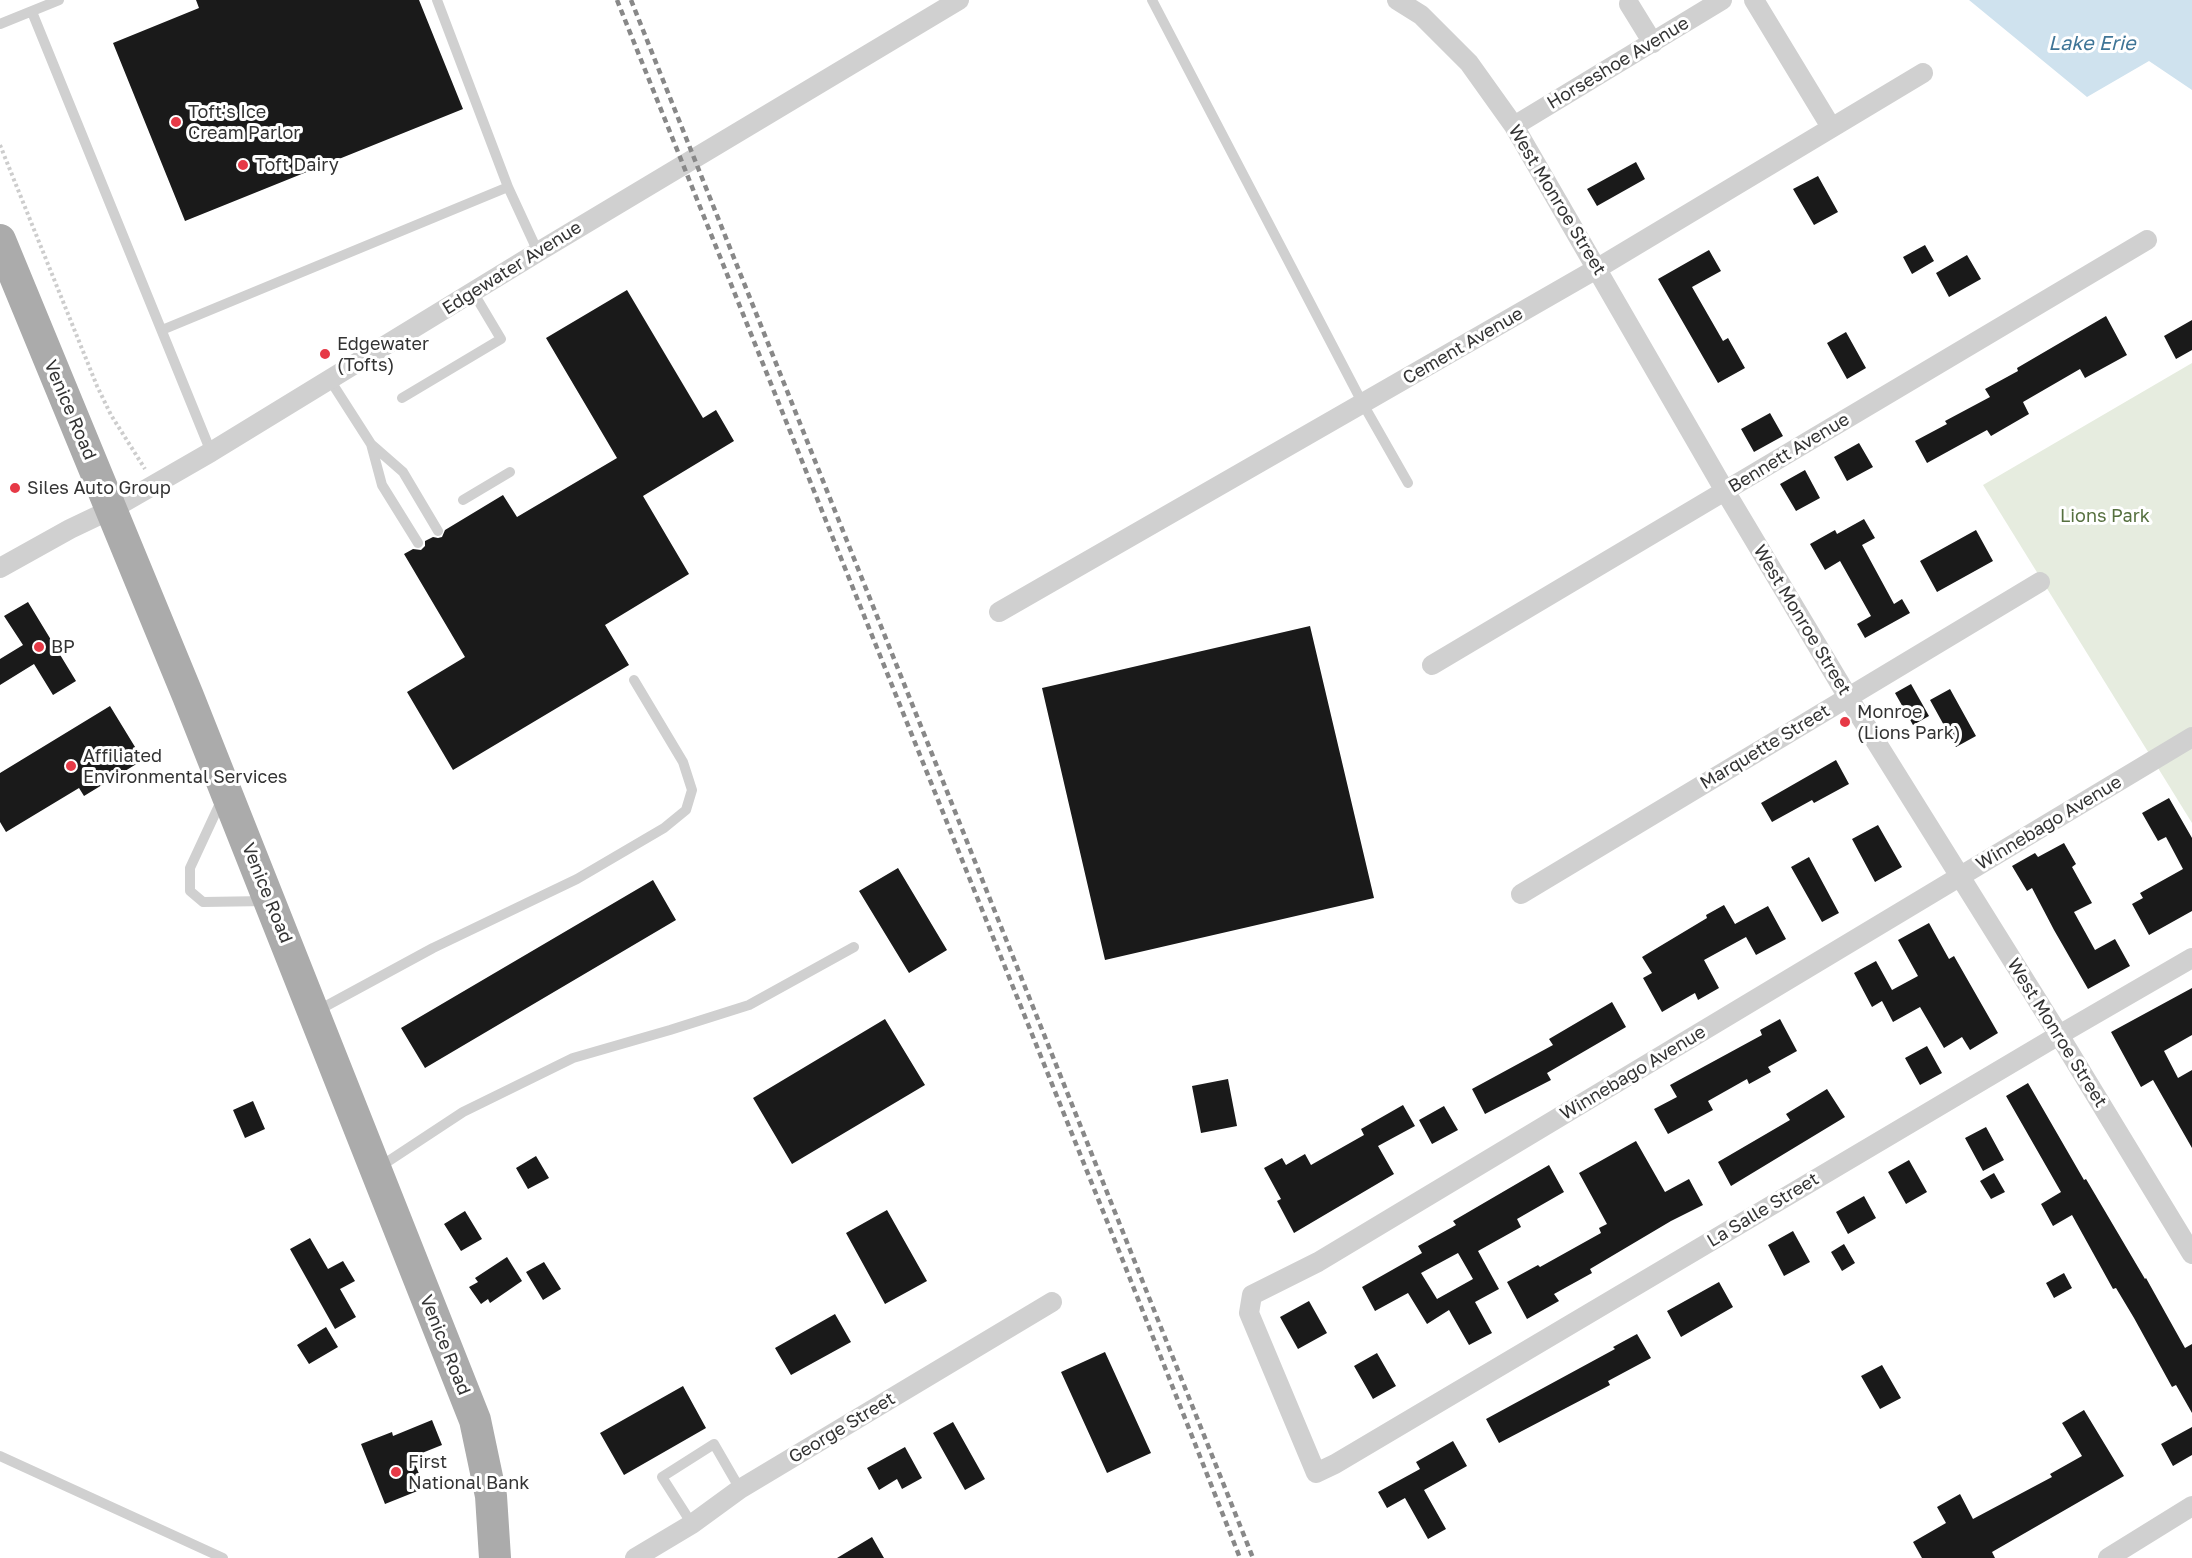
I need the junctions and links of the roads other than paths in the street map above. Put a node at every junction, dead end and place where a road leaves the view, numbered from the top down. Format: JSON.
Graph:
{"nodes":[{"id":1,"x":59,"y":0,"type":"edge"},
{"id":2,"x":437,"y":0,"type":"edge"},
{"id":3,"x":959,"y":0,"type":"edge"},
{"id":4,"x":1152,"y":0,"type":"edge"},
{"id":5,"x":1397,"y":0,"type":"edge"},
{"id":6,"x":1722,"y":0,"type":"edge"},
{"id":7,"x":1754,"y":0,"type":"edge"},
{"id":8,"x":1629,"y":4,"type":"dead end"},
{"id":9,"x":32,"y":12,"type":"junction"},
{"id":10,"x":0,"y":24,"type":"edge"},
{"id":11,"x":1653,"y":43,"type":"junction"},
{"id":12,"x":1923,"y":73,"type":"dead end"},
{"id":13,"x":1514,"y":126,"type":"junction"},
{"id":14,"x":1831,"y":127,"type":"junction"},
{"id":15,"x":508,"y":187,"type":"junction"},
{"id":16,"x":0,"y":240,"type":"edge"},
{"id":17,"x":2147,"y":240,"type":"dead end"},
{"id":18,"x":538,"y":252,"type":"junction"},
{"id":19,"x":1598,"y":268,"type":"junction"},
{"id":20,"x":473,"y":292,"type":"junction"},
{"id":21,"x":162,"y":330,"type":"junction"},
{"id":22,"x":330,"y":380,"type":"junction"},
{"id":23,"x":402,"y":398,"type":"dead end"},
{"id":24,"x":1363,"y":404,"type":"junction"},
{"id":25,"x":371,"y":444,"type":"junction"},
{"id":26,"x":211,"y":452,"type":"junction"},
{"id":27,"x":510,"y":472,"type":"dead end"},
{"id":28,"x":1408,"y":483,"type":"dead end"},
{"id":29,"x":1725,"y":491,"type":"junction"},
{"id":30,"x":463,"y":500,"type":"dead end"},
{"id":31,"x":112,"y":509,"type":"junction"},
{"id":32,"x":438,"y":531,"type":"dead end"},
{"id":33,"x":418,"y":543,"type":"dead end"},
{"id":34,"x":0,"y":568,"type":"edge"},
{"id":35,"x":2040,"y":582,"type":"dead end"},
{"id":36,"x":999,"y":612,"type":"dead end"},
{"id":37,"x":1432,"y":666,"type":"dead end"},
{"id":38,"x":634,"y":680,"type":"dead end"},
{"id":39,"x":1848,"y":697,"type":"junction"},
{"id":40,"x":2192,"y":737,"type":"edge"},
{"id":41,"x":226,"y":790,"type":"junction"},
{"id":42,"x":1959,"y":877,"type":"junction"},
{"id":43,"x":1521,"y":894,"type":"dead end"},
{"id":44,"x":270,"y":901,"type":"junction"},
{"id":45,"x":854,"y":946,"type":"dead end"},
{"id":46,"x":2192,"y":958,"type":"edge"},
{"id":47,"x":315,"y":1012,"type":"junction"},
{"id":48,"x":2059,"y":1035,"type":"junction"},
{"id":49,"x":375,"y":1170,"type":"junction"},
{"id":50,"x":2192,"y":1254,"type":"edge"},
{"id":51,"x":1052,"y":1302,"type":"dead end"},
{"id":52,"x":0,"y":1456,"type":"edge"},
{"id":53,"x":1335,"y":1464,"type":"joint"},
{"id":54,"x":740,"y":1489,"type":"junction"},
{"id":55,"x":2192,"y":1506,"type":"edge"},
{"id":56,"x":692,"y":1524,"type":"junction"},
{"id":57,"x":223,"y":1558,"type":"edge"},
{"id":58,"x":495,"y":1558,"type":"edge"},
{"id":59,"x":635,"y":1558,"type":"edge"},
{"id":60,"x":2108,"y":1558,"type":"edge"}],
"edges":[{"from":1,"to":9,"type":"lane"},
{"from":2,"to":15,"type":"lane"},
{"from":3,"to":18,"type":"street","name":"Edgewater Avenue"},
{"from":4,"to":24,"type":"lane"},
{"from":5,"to":13,"type":"street","name":"West Monroe Street"},
{"from":6,"to":11,"type":"street","name":"Horseshoe Avenue"},
{"from":7,"to":14,"type":"street"},
{"from":8,"to":11,"type":"street"},
{"from":9,"to":10,"type":"lane"},
{"from":9,"to":21,"type":"lane"},
{"from":11,"to":13,"type":"street","name":"Horseshoe Avenue"},
{"from":12,"to":14,"type":"street","name":"Cement Avenue"},
{"from":13,"to":19,"type":"street","name":"West Monroe Street"},
{"from":14,"to":19,"type":"street","name":"Cement Avenue"},
{"from":15,"to":18,"type":"lane"},
{"from":15,"to":21,"type":"lane"},
{"from":16,"to":31,"type":"main road","name":"Venice Road"},
{"from":17,"to":29,"type":"street","name":"Bennett Avenue"},
{"from":18,"to":20,"type":"street","name":"Edgewater Avenue"},
{"from":19,"to":24,"type":"street","name":"Cement Avenue"},
{"from":19,"to":29,"type":"street","name":"West Monroe Street"},
{"from":20,"to":22,"type":"street","name":"Edgewater Avenue"},
{"from":20,"to":23,"type":"lane"},
{"from":21,"to":26,"type":"lane"},
{"from":22,"to":25,"type":"lane"},
{"from":22,"to":26,"type":"street","name":"Edgewater Avenue"},
{"from":24,"to":28,"type":"lane"},
{"from":24,"to":36,"type":"street","name":"Cement Avenue"},
{"from":25,"to":32,"type":"lane"},
{"from":25,"to":33,"type":"lane"},
{"from":26,"to":31,"type":"street","name":"Edgewater Avenue"},
{"from":27,"to":30,"type":"lane"},
{"from":29,"to":37,"type":"street","name":"Bennett Avenue"},
{"from":29,"to":39,"type":"street","name":"West Monroe Street"},
{"from":31,"to":34,"type":"street","name":"Edgewater Avenue"},
{"from":31,"to":41,"type":"main road","name":"Venice Road"},
{"from":35,"to":39,"type":"street","name":"Marquette Street"},
{"from":38,"to":47,"type":"lane"},
{"from":39,"to":42,"type":"street","name":"West Monroe Street"},
{"from":39,"to":43,"type":"street","name":"Marquette Street"},
{"from":40,"to":42,"type":"street","name":"Winnebago Avenue"},
{"from":41,"to":44,"type":"main road","name":"Venice Road"},
{"from":41,"to":44,"type":"lane"},
{"from":42,"to":48,"type":"street","name":"West Monroe Street"},
{"from":42,"to":53,"type":"street","name":"Winnebago Avenue"},
{"from":44,"to":47,"type":"main road","name":"Venice Road"},
{"from":45,"to":49,"type":"lane"},
{"from":46,"to":48,"type":"street","name":"La Salle Street"},
{"from":47,"to":49,"type":"main road","name":"Venice Road"},
{"from":48,"to":50,"type":"street","name":"West Monroe Street"},
{"from":48,"to":53,"type":"street","name":"La Salle Street"},
{"from":49,"to":58,"type":"main road","name":"Venice Road"},
{"from":51,"to":54,"type":"street","name":"George Street"},
{"from":52,"to":57,"type":"lane"},
{"from":54,"to":56,"type":"street","name":"George Street"},
{"from":54,"to":56,"type":"lane"},
{"from":55,"to":60,"type":"street"},
{"from":56,"to":59,"type":"street","name":"George Street"}]}
